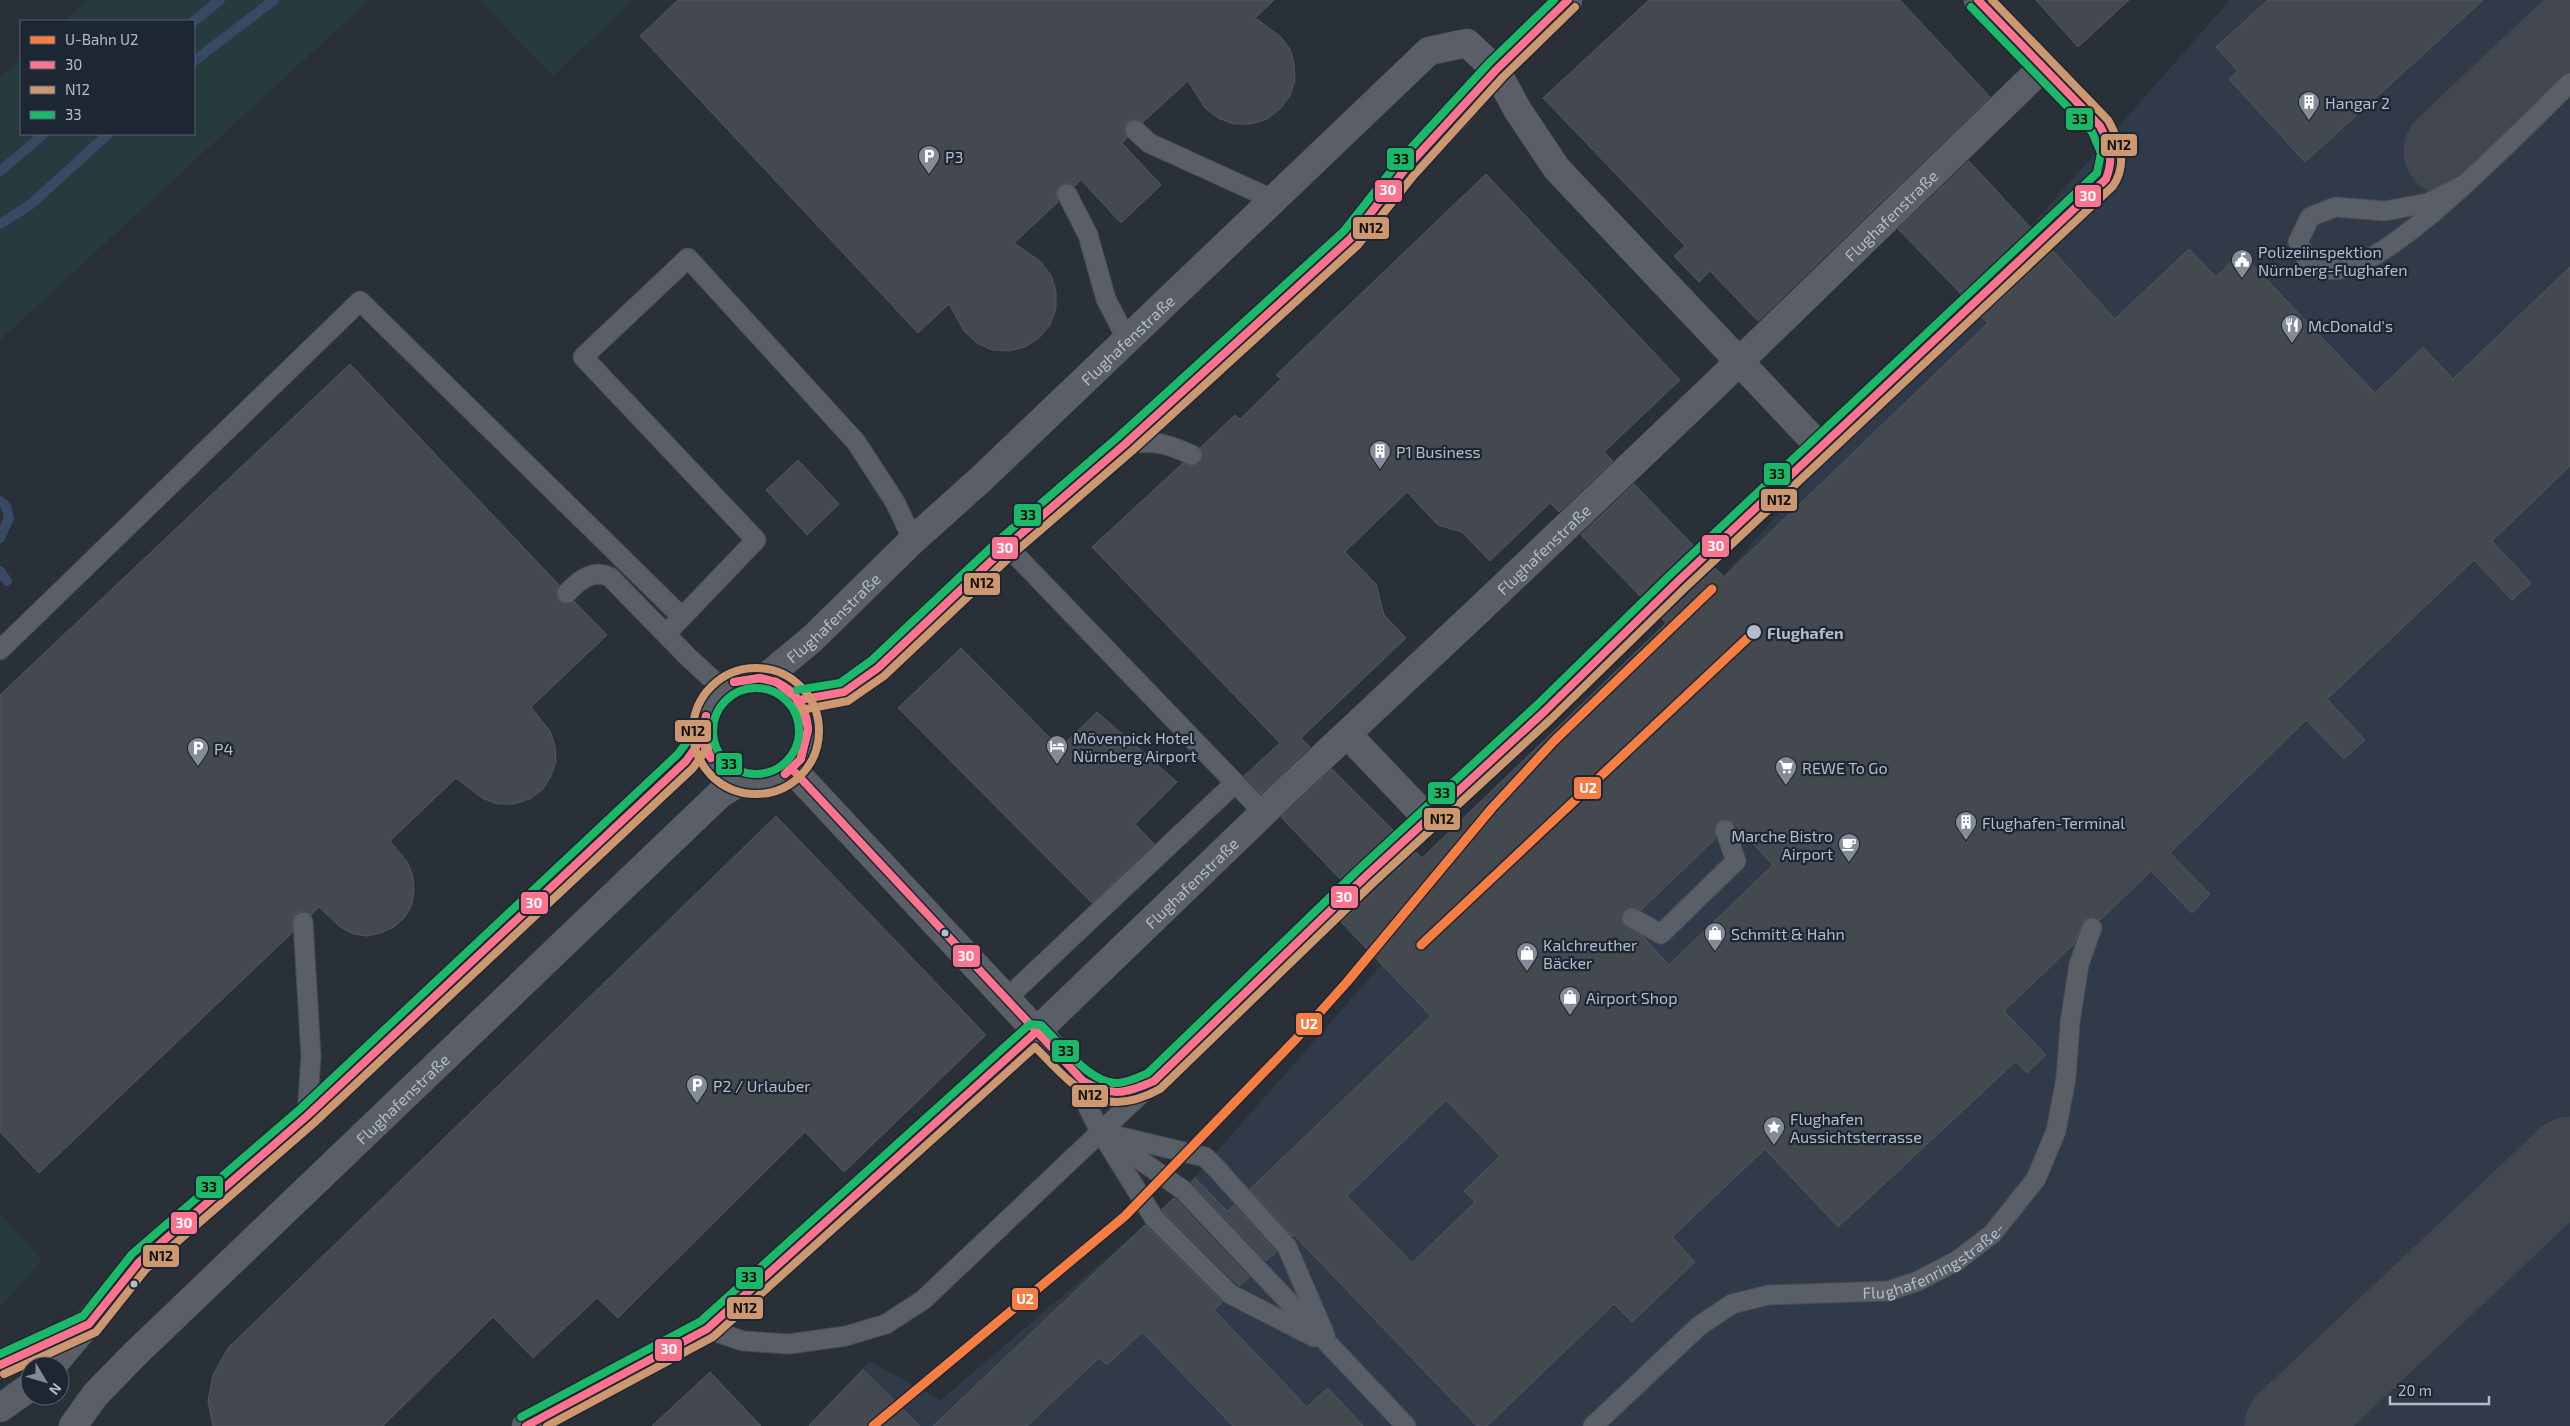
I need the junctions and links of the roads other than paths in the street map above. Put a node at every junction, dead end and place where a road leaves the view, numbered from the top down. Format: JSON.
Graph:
{"nodes":[{"id":1,"x":1568,"y":0,"type":"edge"},
{"id":2,"x":1978,"y":0,"type":"edge"},
{"id":3,"x":2043,"y":67,"type":"junction"},
{"id":4,"x":1496,"y":70,"type":"junction"},
{"id":5,"x":2570,"y":82,"type":"edge"},
{"id":6,"x":1135,"y":130,"type":"dead end"},
{"id":7,"x":2462,"y":186,"type":"junction"},
{"id":8,"x":1067,"y":194,"type":"dead end"},
{"id":9,"x":1272,"y":199,"type":"junction"},
{"id":10,"x":1126,"y":338,"type":"junction"},
{"id":11,"x":1739,"y":362,"type":"junction"},
{"id":12,"x":1125,"y":444,"type":"junction"},
{"id":13,"x":1821,"y":448,"type":"junction"},
{"id":14,"x":1192,"y":455,"type":"dead end"},
{"id":15,"x":913,"y":540,"type":"junction"},
{"id":16,"x":1007,"y":546,"type":"junction"},
{"id":17,"x":567,"y":593,"type":"dead end"},
{"id":18,"x":682,"y":616,"type":"junction"},
{"id":19,"x":666,"y":634,"type":"junction"},
{"id":20,"x":0,"y":650,"type":"edge"},
{"id":21,"x":765,"y":678,"type":"junction"},
{"id":22,"x":723,"y":689,"type":"junction"},
{"id":23,"x":798,"y":700,"type":"junction"},
{"id":24,"x":1346,"y":734,"type":"junction"},
{"id":25,"x":703,"y":738,"type":"junction"},
{"id":26,"x":792,"y":769,"type":"junction"},
{"id":27,"x":741,"y":782,"type":"junction"},
{"id":28,"x":1235,"y":783,"type":"junction"},
{"id":29,"x":1264,"y":813,"type":"junction"},
{"id":30,"x":1427,"y":818,"type":"junction"},
{"id":31,"x":1725,"y":830,"type":"dead end"},
{"id":32,"x":1632,"y":918,"type":"dead end"},
{"id":33,"x":303,"y":922,"type":"dead end"},
{"id":34,"x":2092,"y":928,"type":"dead end"},
{"id":35,"x":1005,"y":1000,"type":"junction"},
{"id":36,"x":1036,"y":1033,"type":"junction"},
{"id":37,"x":1154,"y":1080,"type":"junction"},
{"id":38,"x":1082,"y":1081,"type":"junction"},
{"id":39,"x":307,"y":1116,"type":"junction"},
{"id":40,"x":1100,"y":1132,"type":"junction"},
{"id":41,"x":88,"y":1324,"type":"junction"},
{"id":42,"x":707,"y":1329,"type":"junction"},
{"id":43,"x":1329,"y":1345,"type":"junction"},
{"id":44,"x":61,"y":1356,"type":"edge"},
{"id":45,"x":0,"y":1365,"type":"edge"},
{"id":46,"x":20,"y":1394,"type":"edge"},
{"id":47,"x":0,"y":1408,"type":"edge"},
{"id":48,"x":529,"y":1425,"type":"edge"},
{"id":49,"x":73,"y":1426,"type":"edge"},
{"id":50,"x":1406,"y":1426,"type":"edge"},
{"id":51,"x":1593,"y":1426,"type":"edge"}],
"edges":[{"from":1,"to":4,"type":"street"},
{"from":2,"to":3,"type":"street"},
{"from":3,"to":11,"type":"street","name":"Flughafenstraße"},
{"from":3,"to":13,"type":"street"},
{"from":4,"to":9,"type":"street","name":"Flughafenstraße"},
{"from":4,"to":11,"type":"street","name":"Flughafenstraße"},
{"from":4,"to":12,"type":"street"},
{"from":5,"to":7,"type":"lane"},
{"from":6,"to":9,"type":"lane"},
{"from":7,"to":7,"type":"lane"},
{"from":8,"to":10,"type":"lane"},
{"from":9,"to":10,"type":"street","name":"Flughafenstraße"},
{"from":10,"to":15,"type":"street","name":"Flughafenstraße"},
{"from":11,"to":13,"type":"street","name":"Flughafenstraße"},
{"from":11,"to":24,"type":"street","name":"Flughafenstraße"},
{"from":12,"to":14,"type":"lane"},
{"from":12,"to":16,"type":"street"},
{"from":13,"to":30,"type":"street"},
{"from":15,"to":18,"type":"lane"},
{"from":15,"to":21,"type":"street","name":"Flughafenstraße"},
{"from":16,"to":23,"type":"street"},
{"from":16,"to":28,"type":"lane"},
{"from":17,"to":19,"type":"lane"},
{"from":18,"to":19,"type":"lane"},
{"from":18,"to":20,"type":"lane"},
{"from":19,"to":22,"type":"lane"},
{"from":21,"to":22,"type":"street"},
{"from":21,"to":23,"type":"street","name":"Flughafenstraße"},
{"from":22,"to":25,"type":"street"},
{"from":23,"to":26,"type":"street","name":"Flughafenstraße"},
{"from":24,"to":29,"type":"street","name":"Flughafenstraße"},
{"from":24,"to":30,"type":"street"},
{"from":25,"to":27,"type":"street"},
{"from":25,"to":39,"type":"street"},
{"from":26,"to":27,"type":"street","name":"Flughafenstraße"},
{"from":26,"to":35,"type":"street"},
{"from":27,"to":49,"type":"street","name":"Flughafenstraße"},
{"from":28,"to":29,"type":"lane"},
{"from":28,"to":35,"type":"lane"},
{"from":29,"to":36,"type":"street","name":"Flughafenstraße"},
{"from":30,"to":37,"type":"street"},
{"from":31,"to":32,"type":"lane"},
{"from":33,"to":39,"type":"lane"},
{"from":34,"to":51,"type":"lane","name":"Flughafenringstraße-"},
{"from":35,"to":36,"type":"street"},
{"from":36,"to":38,"type":"street"},
{"from":36,"to":42,"type":"street","name":"Flughafenstraße"},
{"from":37,"to":38,"type":"street"},
{"from":37,"to":40,"type":"lane"},
{"from":38,"to":40,"type":"lane"},
{"from":39,"to":41,"type":"street"},
{"from":40,"to":42,"type":"lane"},
{"from":40,"to":43,"type":"lane"},
{"from":40,"to":43,"type":"lane"},
{"from":40,"to":43,"type":"lane"},
{"from":41,"to":44,"type":"street"},
{"from":41,"to":45,"type":"street"},
{"from":42,"to":48,"type":"street","name":"Flughafenstraße"},
{"from":43,"to":50,"type":"lane"},
{"from":46,"to":47,"type":"street"}]}
